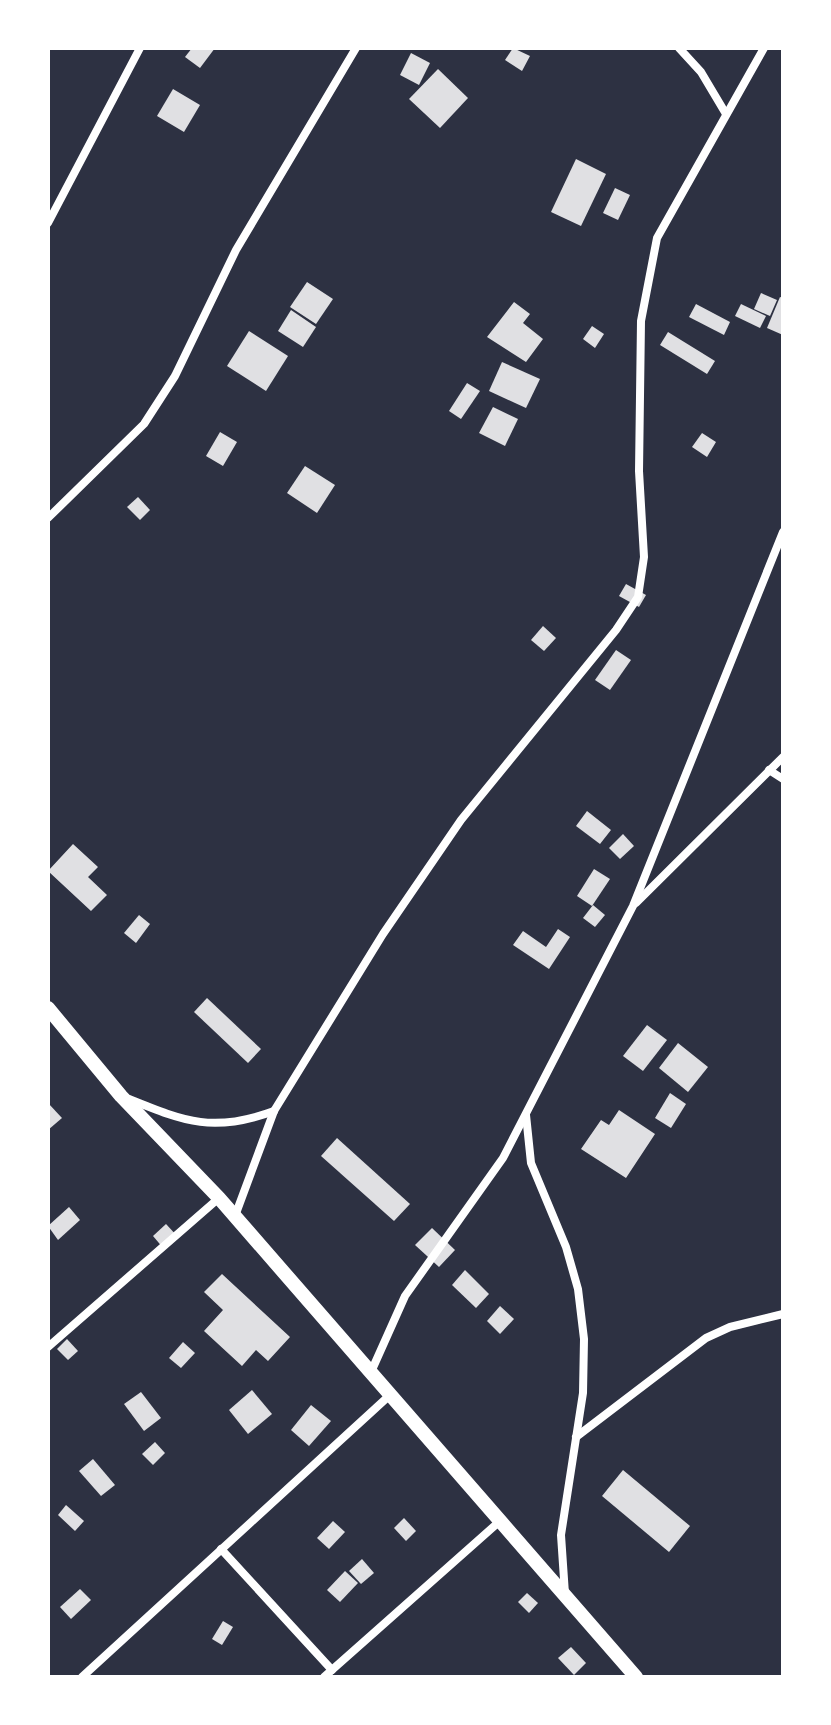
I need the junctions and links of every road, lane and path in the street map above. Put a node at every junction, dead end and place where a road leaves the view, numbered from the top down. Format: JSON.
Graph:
{"nodes":[{"id":1,"x":140,"y":48,"type":"edge"},
{"id":2,"x":356,"y":48,"type":"edge"},
{"id":3,"x":679,"y":48,"type":"edge"},
{"id":4,"x":764,"y":48,"type":"edge"},
{"id":5,"x":726,"y":114,"type":"junction"},
{"id":6,"x":48,"y":223,"type":"edge"},
{"id":7,"x":48,"y":518,"type":"edge"},
{"id":8,"x":783,"y":532,"type":"edge"},
{"id":9,"x":783,"y":757,"type":"edge"},
{"id":10,"x":769,"y":770,"type":"junction"},
{"id":11,"x":783,"y":779,"type":"edge"},
{"id":12,"x":633,"y":906,"type":"junction"},
{"id":13,"x":48,"y":1008,"type":"edge"},
{"id":14,"x":121,"y":1096,"type":"junction"},
{"id":15,"x":274,"y":1111,"type":"junction"},
{"id":16,"x":526,"y":1115,"type":"junction"},
{"id":17,"x":219,"y":1198,"type":"junction"},
{"id":18,"x":235,"y":1217,"type":"junction"},
{"id":19,"x":783,"y":1314,"type":"edge"},
{"id":20,"x":48,"y":1347,"type":"edge"},
{"id":21,"x":371,"y":1373,"type":"junction"},
{"id":22,"x":390,"y":1395,"type":"junction"},
{"id":23,"x":576,"y":1437,"type":"junction"},
{"id":24,"x":500,"y":1521,"type":"junction"},
{"id":25,"x":221,"y":1549,"type":"junction"},
{"id":26,"x":565,"y":1596,"type":"junction"},
{"id":27,"x":332,"y":1670,"type":"junction"},
{"id":28,"x":82,"y":1677,"type":"edge"},
{"id":29,"x":324,"y":1677,"type":"edge"},
{"id":30,"x":636,"y":1677,"type":"edge"}],
"edges":[{"from":1,"to":6,"type":"street"},
{"from":2,"to":7,"type":"street"},
{"from":3,"to":5,"type":"street"},
{"from":4,"to":5,"type":"street"},
{"from":5,"to":15,"type":"street"},
{"from":8,"to":12,"type":"street"},
{"from":9,"to":10,"type":"street"},
{"from":10,"to":11,"type":"street"},
{"from":10,"to":12,"type":"street"},
{"from":12,"to":16,"type":"street"},
{"from":13,"to":14,"type":"street"},
{"from":14,"to":15,"type":"street"},
{"from":14,"to":17,"type":"street"},
{"from":15,"to":18,"type":"street"},
{"from":16,"to":21,"type":"street"},
{"from":16,"to":23,"type":"street"},
{"from":17,"to":18,"type":"street"},
{"from":17,"to":20,"type":"street"},
{"from":18,"to":21,"type":"street"},
{"from":19,"to":23,"type":"street"},
{"from":21,"to":22,"type":"street"},
{"from":22,"to":24,"type":"street"},
{"from":22,"to":25,"type":"street"},
{"from":23,"to":26,"type":"street"},
{"from":24,"to":26,"type":"street"},
{"from":24,"to":27,"type":"street"},
{"from":25,"to":27,"type":"street"},
{"from":25,"to":28,"type":"street"},
{"from":26,"to":30,"type":"street"},
{"from":27,"to":29,"type":"street"}]}
